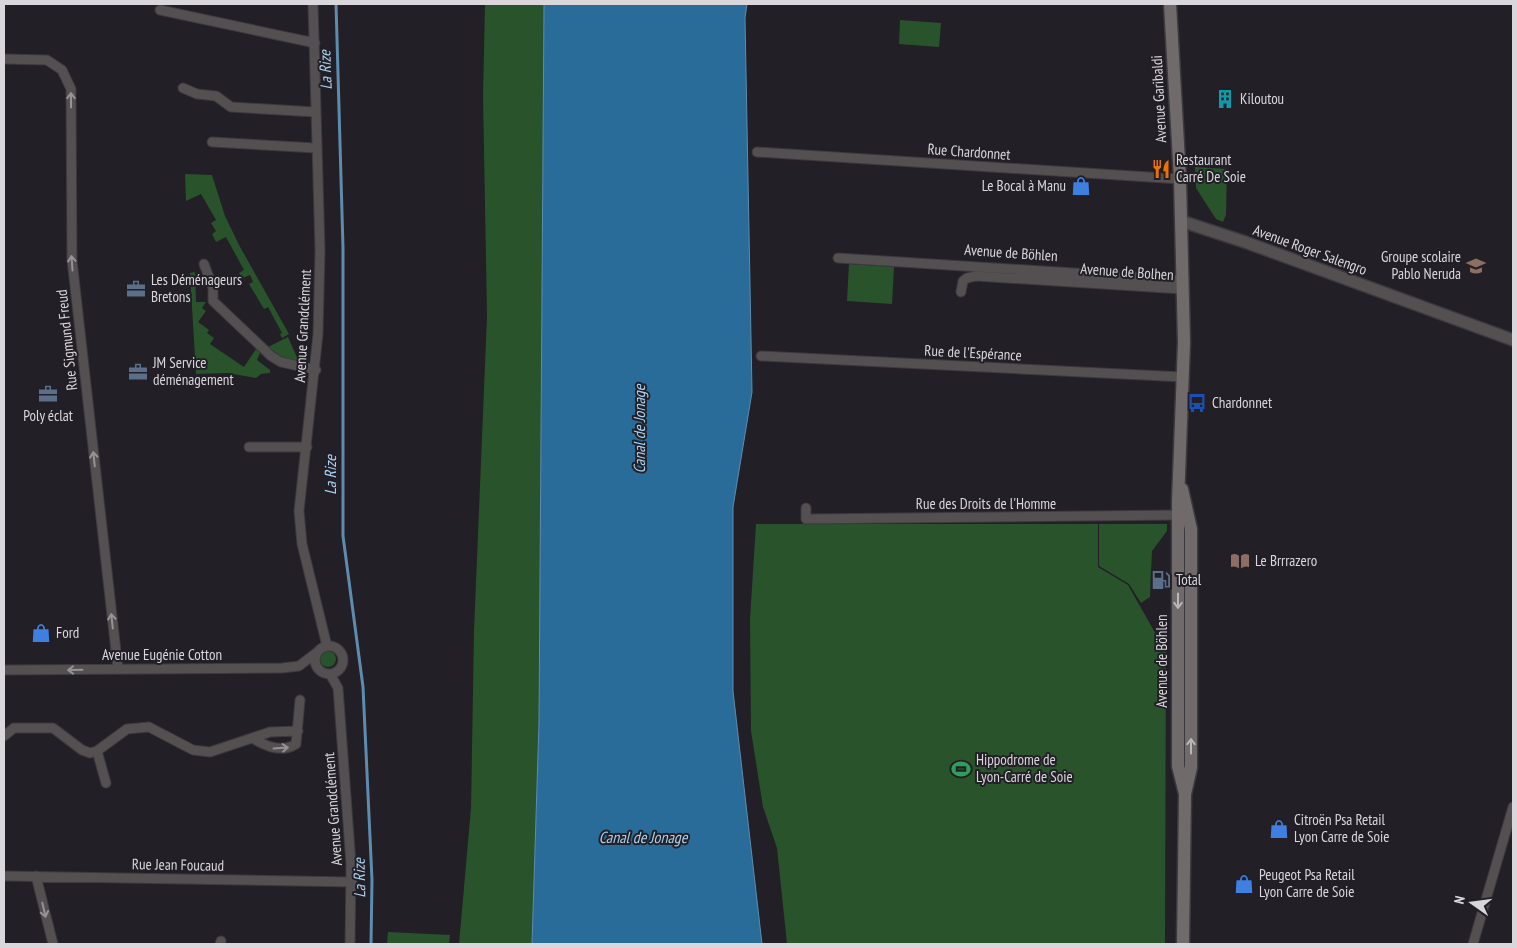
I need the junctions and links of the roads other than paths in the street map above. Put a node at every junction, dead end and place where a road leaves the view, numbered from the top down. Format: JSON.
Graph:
{"nodes":[{"id":1,"x":313,"y":4,"type":"edge"},
{"id":2,"x":1170,"y":4,"type":"edge"},
{"id":3,"x":160,"y":10,"type":"dead end"},
{"id":4,"x":315,"y":43,"type":"junction"},
{"id":5,"x":4,"y":58,"type":"edge"},
{"id":6,"x":183,"y":88,"type":"dead end"},
{"id":7,"x":315,"y":112,"type":"junction"},
{"id":8,"x":212,"y":142,"type":"dead end"},
{"id":9,"x":316,"y":148,"type":"junction"},
{"id":10,"x":758,"y":152,"type":"dead end"},
{"id":11,"x":1180,"y":179,"type":"junction"},
{"id":12,"x":1181,"y":222,"type":"junction"},
{"id":13,"x":838,"y":258,"type":"dead end"},
{"id":14,"x":204,"y":264,"type":"dead end"},
{"id":15,"x":1182,"y":285,"type":"junction"},
{"id":16,"x":961,"y":292,"type":"dead end"},
{"id":17,"x":1513,"y":340,"type":"edge"},
{"id":18,"x":761,"y":356,"type":"dead end"},
{"id":19,"x":316,"y":370,"type":"junction"},
{"id":20,"x":1184,"y":377,"type":"junction"},
{"id":21,"x":249,"y":446,"type":"dead end"},
{"id":22,"x":306,"y":447,"type":"junction"},
{"id":23,"x":1180,"y":482,"type":"junction"},
{"id":24,"x":806,"y":508,"type":"dead end"},
{"id":25,"x":1178,"y":522,"type":"junction"},
{"id":26,"x":1191,"y":555,"type":"junction"},
{"id":27,"x":327,"y":646,"type":"junction"},
{"id":28,"x":316,"y":654,"type":"junction"},
{"id":29,"x":118,"y":669,"type":"junction"},
{"id":30,"x":4,"y":670,"type":"edge"},
{"id":31,"x":330,"y":674,"type":"junction"},
{"id":32,"x":300,"y":700,"type":"dead end"},
{"id":33,"x":298,"y":731,"type":"junction"},
{"id":34,"x":4,"y":736,"type":"edge"},
{"id":35,"x":254,"y":738,"type":"junction"},
{"id":36,"x":97,"y":751,"type":"junction"},
{"id":37,"x":106,"y":783,"type":"dead end"},
{"id":38,"x":1185,"y":794,"type":"junction"},
{"id":39,"x":1513,"y":807,"type":"edge"},
{"id":40,"x":4,"y":876,"type":"edge"},
{"id":41,"x":36,"y":876,"type":"junction"},
{"id":42,"x":352,"y":882,"type":"junction"},
{"id":43,"x":52,"y":944,"type":"edge"},
{"id":44,"x":350,"y":944,"type":"edge"},
{"id":45,"x":1184,"y":944,"type":"edge"},
{"id":46,"x":1473,"y":944,"type":"edge"}],
"edges":[{"from":1,"to":4,"type":"street","name":"Avenue Grandclément"},
{"from":2,"to":11,"type":"main road","name":"Avenue Garibaldi"},
{"from":3,"to":4,"type":"street"},
{"from":4,"to":7,"type":"street","name":"Avenue Grandclément"},
{"from":29,"to":5,"type":"street","name":"Rue Sigmund Freud","one_way":true},
{"from":6,"to":7,"type":"street"},
{"from":7,"to":9,"type":"street","name":"Avenue Grandclément"},
{"from":8,"to":9,"type":"street"},
{"from":9,"to":19,"type":"street","name":"Avenue Grandclément"},
{"from":10,"to":11,"type":"street","name":"Rue Chardonnet"},
{"from":11,"to":12,"type":"main road","name":"Avenue Garibaldi"},
{"from":12,"to":15,"type":"main road","name":"Avenue de Böhlen"},
{"from":12,"to":17,"type":"street","name":"Avenue Roger Salengro"},
{"from":13,"to":15,"type":"street","name":"Avenue de Böhlen"},
{"from":14,"to":19,"type":"street"},
{"from":15,"to":16,"type":"street","name":"Avenue de Bolhen"},
{"from":15,"to":20,"type":"main road","name":"Avenue de Böhlen"},
{"from":18,"to":20,"type":"street","name":"Rue de l'Espérance"},
{"from":19,"to":22,"type":"street","name":"Avenue Grandclément"},
{"from":20,"to":23,"type":"main road","name":"Avenue de Böhlen"},
{"from":21,"to":22,"type":"street"},
{"from":22,"to":27,"type":"street","name":"Avenue Grandclément"},
{"from":23,"to":25,"type":"main road","name":"Avenue de Böhlen"},
{"from":23,"to":26,"type":"main road","name":"Avenue de Böhlen"},
{"from":24,"to":25,"type":"street","name":"Rue des Droits de l'Homme"},
{"from":25,"to":26,"type":"main road","name":"Avenue de Böhlen"},
{"from":25,"to":38,"type":"main road","name":"Avenue de Böhlen","one_way":true},
{"from":38,"to":26,"type":"main road","name":"Avenue de Böhlen","one_way":true},
{"from":27,"to":28,"type":"street"},
{"from":27,"to":31,"type":"street"},
{"from":28,"to":29,"type":"street","name":"Avenue Eugénie Cotton"},
{"from":28,"to":31,"type":"street"},
{"from":29,"to":30,"type":"street","name":"Avenue Eugénie Cotton","one_way":true},
{"from":31,"to":42,"type":"street","name":"Avenue Grandclément"},
{"from":32,"to":33,"type":"street"},
{"from":33,"to":35,"type":"street"},
{"from":35,"to":33,"type":"street","one_way":true},
{"from":34,"to":36,"type":"street"},
{"from":35,"to":36,"type":"street"},
{"from":36,"to":37,"type":"street"},
{"from":38,"to":45,"type":"main road","name":"Avenue de Böhlen"},
{"from":39,"to":46,"type":"street"},
{"from":40,"to":41,"type":"street","name":"Rue Jean Foucaud"},
{"from":41,"to":42,"type":"street","name":"Rue Jean Foucaud"},
{"from":41,"to":43,"type":"street","one_way":true},
{"from":42,"to":44,"type":"street","name":"Avenue Grandclément"}]}
